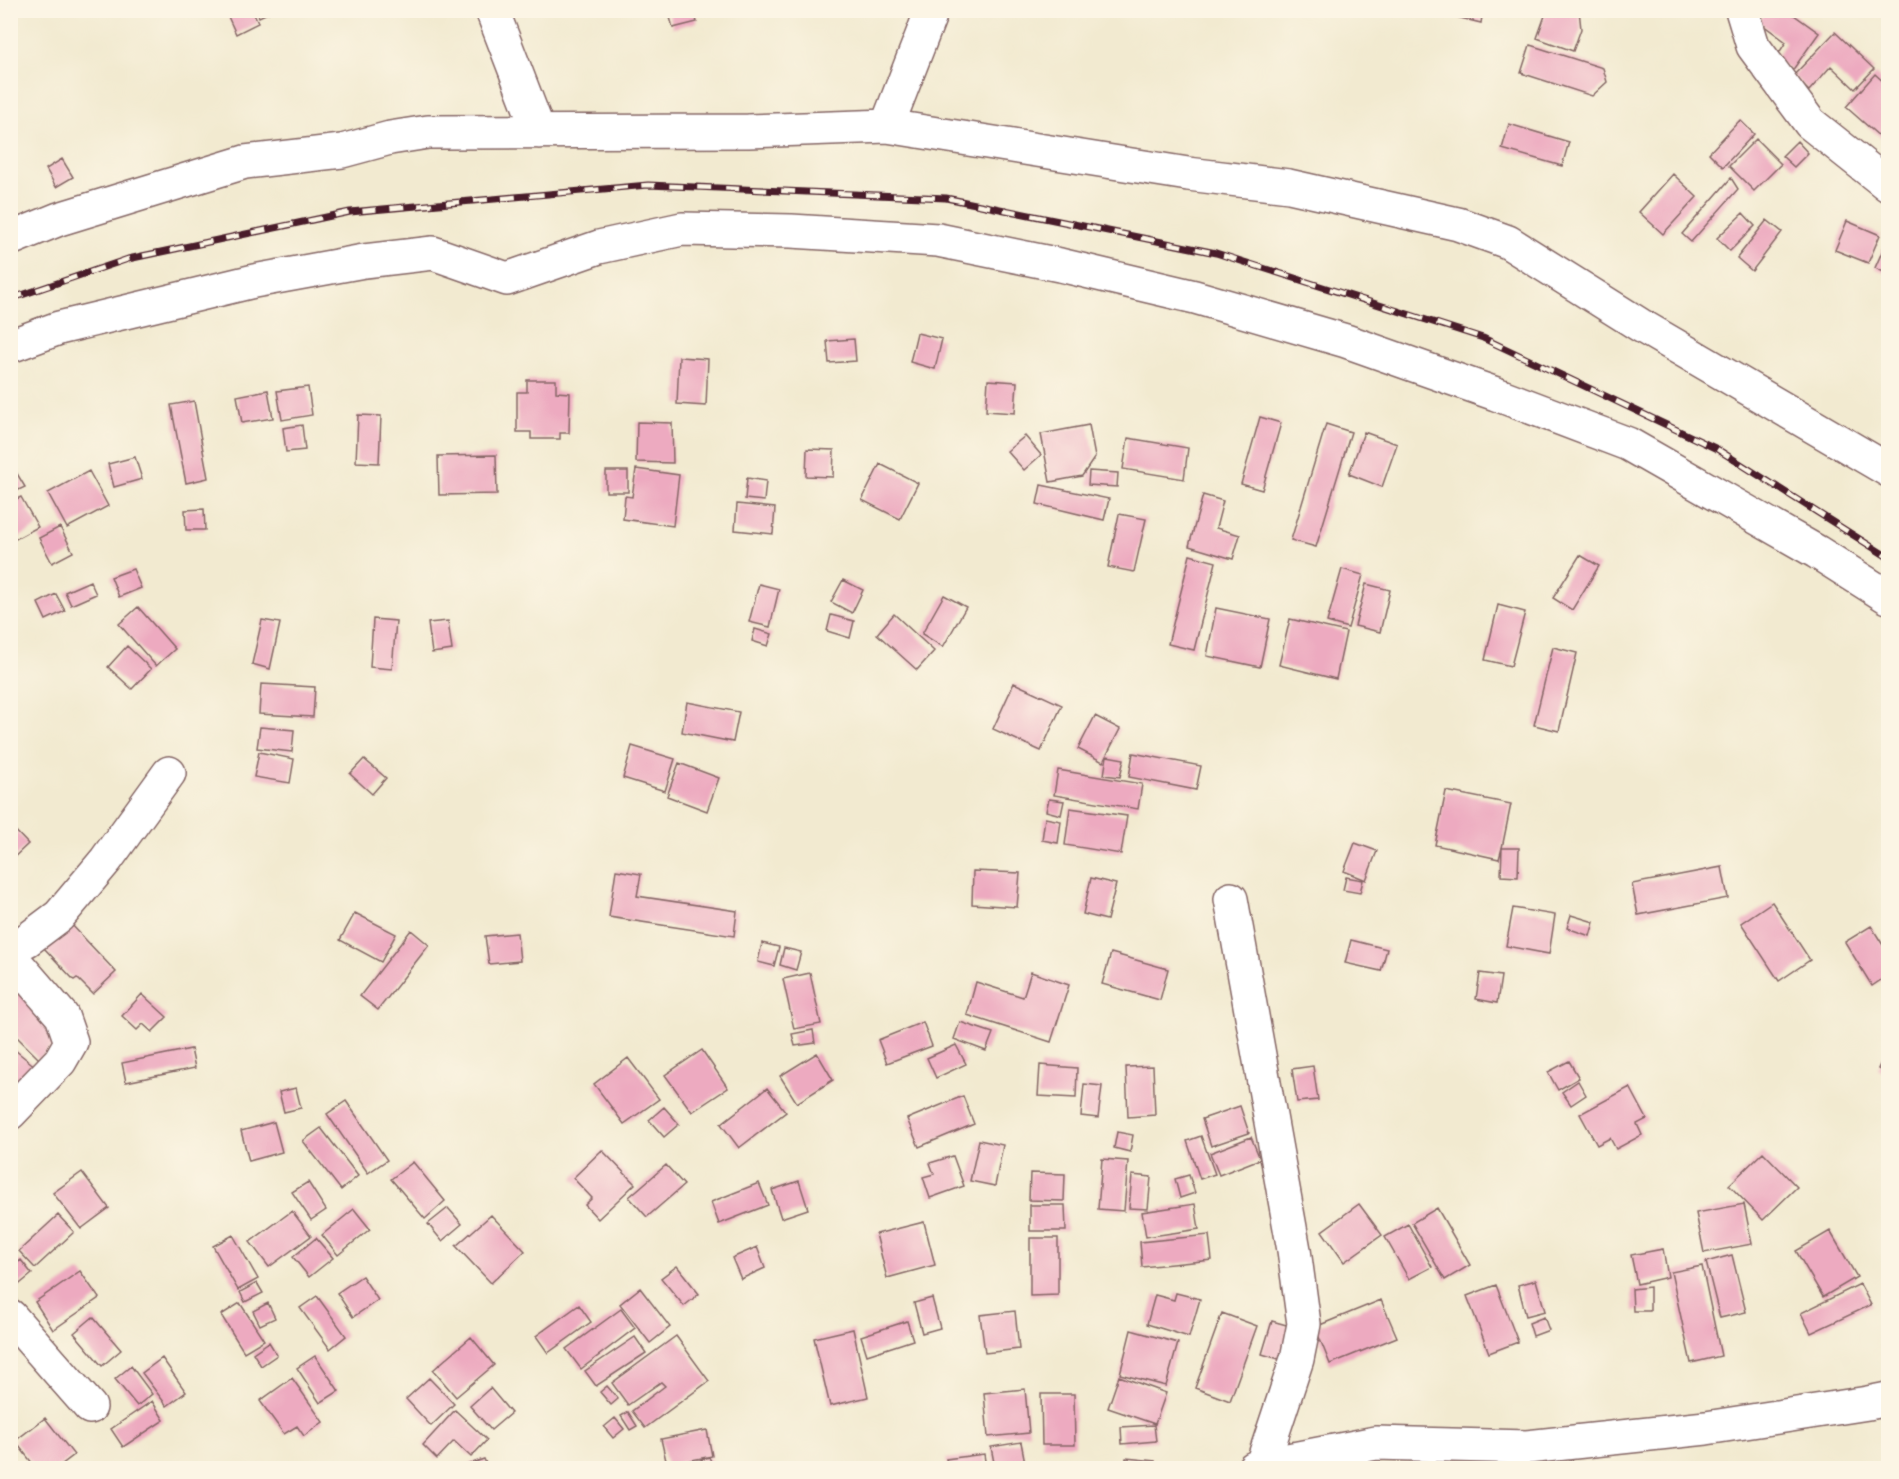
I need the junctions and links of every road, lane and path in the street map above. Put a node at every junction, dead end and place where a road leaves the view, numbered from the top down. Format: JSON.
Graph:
{"nodes":[{"id":1,"x":492,"y":10,"type":"edge"},
{"id":2,"x":932,"y":10,"type":"edge"},
{"id":3,"x":1742,"y":10,"type":"edge"},
{"id":4,"x":887,"y":126,"type":"junction"},
{"id":5,"x":539,"y":132,"type":"junction"},
{"id":6,"x":1888,"y":185,"type":"edge"},
{"id":7,"x":10,"y":239,"type":"edge"},
{"id":8,"x":10,"y":346,"type":"edge"},
{"id":9,"x":1888,"y":470,"type":"edge"},
{"id":10,"x":1888,"y":597,"type":"edge"},
{"id":11,"x":169,"y":773,"type":"dead end"},
{"id":12,"x":1231,"y":899,"type":"dead end"},
{"id":13,"x":10,"y":948,"type":"edge"},
{"id":14,"x":10,"y":957,"type":"edge"},
{"id":15,"x":10,"y":1113,"type":"edge"},
{"id":16,"x":10,"y":1316,"type":"edge"},
{"id":17,"x":1888,"y":1399,"type":"edge"},
{"id":18,"x":90,"y":1407,"type":"dead end"},
{"id":19,"x":1258,"y":1467,"type":"edge"}],
"edges":[{"from":1,"to":5,"type":"street"},
{"from":2,"to":4,"type":"street"},
{"from":3,"to":6,"type":"street"},
{"from":4,"to":5,"type":"street"},
{"from":4,"to":9,"type":"street"},
{"from":5,"to":7,"type":"street"},
{"from":8,"to":10,"type":"street"},
{"from":11,"to":13,"type":"street"},
{"from":12,"to":19,"type":"street"},
{"from":14,"to":15,"type":"street"},
{"from":16,"to":18,"type":"street"},
{"from":17,"to":19,"type":"street"}]}
